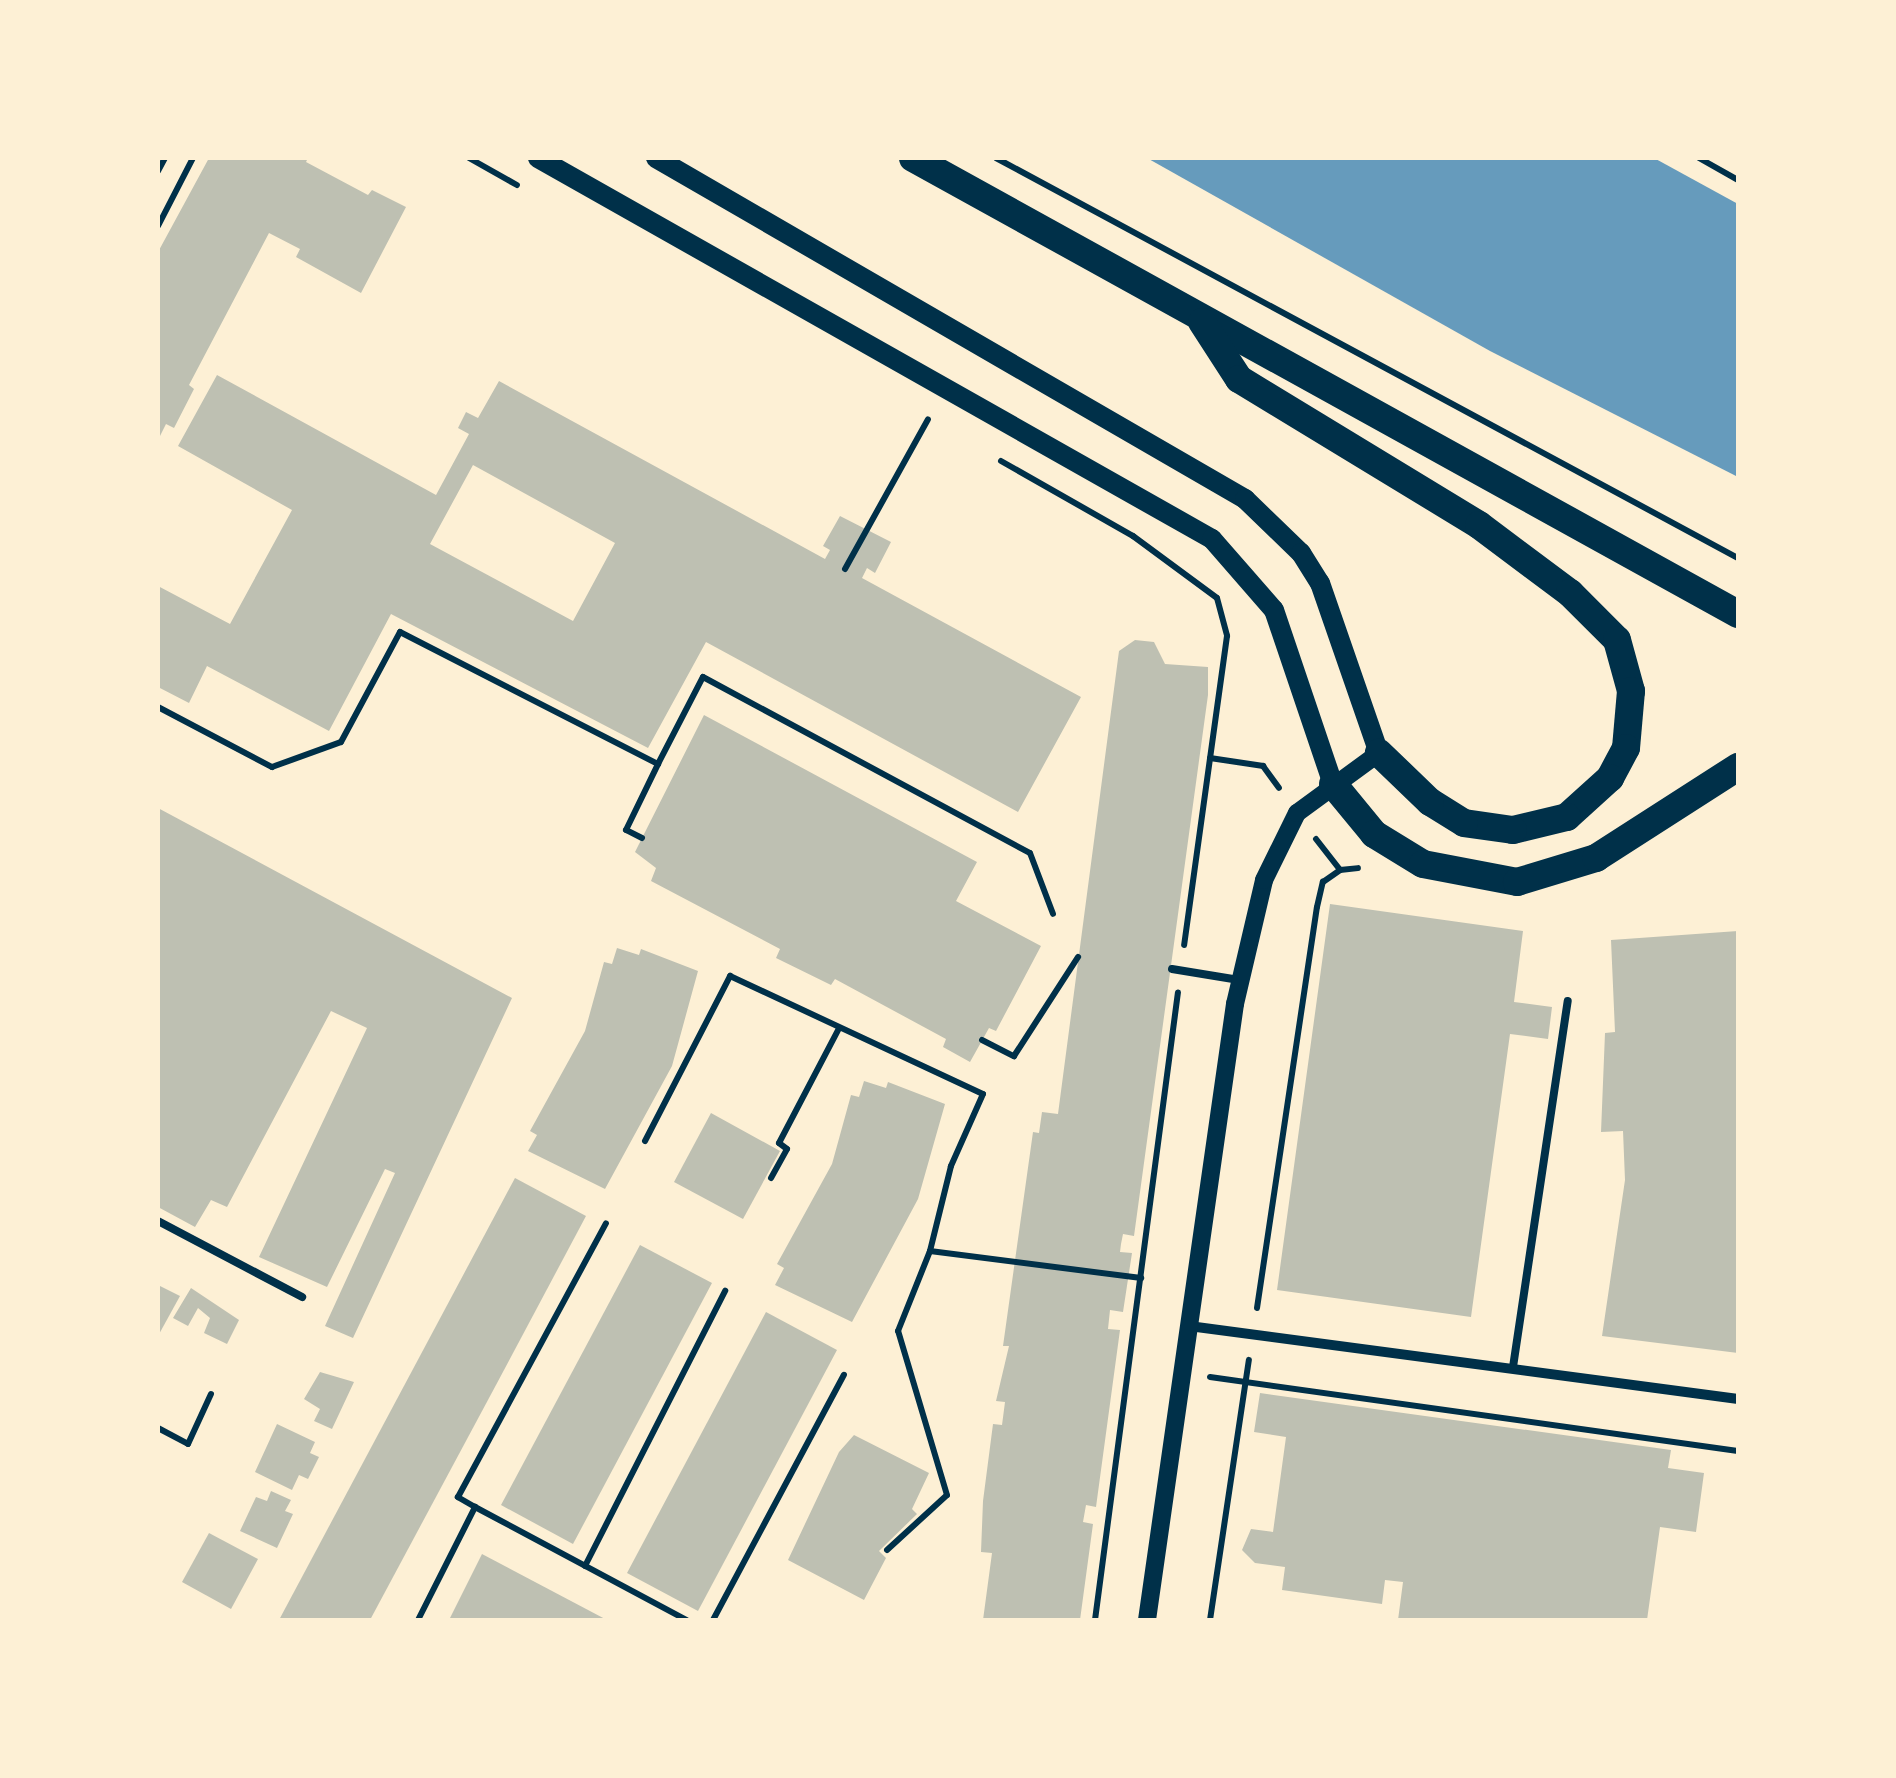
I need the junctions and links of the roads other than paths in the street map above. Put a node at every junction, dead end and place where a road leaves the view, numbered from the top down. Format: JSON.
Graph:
{"nodes":[{"id":1,"x":538,"y":158,"type":"edge"},
{"id":2,"x":656,"y":158,"type":"edge"},
{"id":3,"x":913,"y":158,"type":"edge"},
{"id":4,"x":1202,"y":322,"type":"junction"},
{"id":5,"x":1738,"y":614,"type":"edge"},
{"id":6,"x":1380,"y":753,"type":"junction"},
{"id":7,"x":1738,"y":767,"type":"edge"},
{"id":8,"x":1333,"y":784,"type":"junction"},
{"id":9,"x":1176,"y":970,"type":"road end"},
{"id":10,"x":1239,"y":980,"type":"junction"},
{"id":11,"x":1568,"y":1001,"type":"dead end"},
{"id":12,"x":158,"y":1221,"type":"edge"},
{"id":13,"x":302,"y":1297,"type":"dead end"},
{"id":14,"x":1190,"y":1326,"type":"junction"},
{"id":15,"x":1513,"y":1367,"type":"junction"},
{"id":16,"x":1738,"y":1399,"type":"edge"},
{"id":17,"x":1147,"y":1620,"type":"edge"}],
"edges":[{"from":1,"to":8,"type":"main road"},
{"from":2,"to":6,"type":"main road"},
{"from":3,"to":4,"type":"highway"},
{"from":4,"to":5,"type":"highway"},
{"from":4,"to":6,"type":"highway"},
{"from":6,"to":8,"type":"street"},
{"from":7,"to":8,"type":"highway"},
{"from":8,"to":10,"type":"street"},
{"from":9,"to":10,"type":"lane"},
{"from":10,"to":14,"type":"street"},
{"from":11,"to":15,"type":"lane"},
{"from":12,"to":13,"type":"lane"},
{"from":14,"to":15,"type":"street"},
{"from":14,"to":17,"type":"street"},
{"from":15,"to":16,"type":"street"}]}
